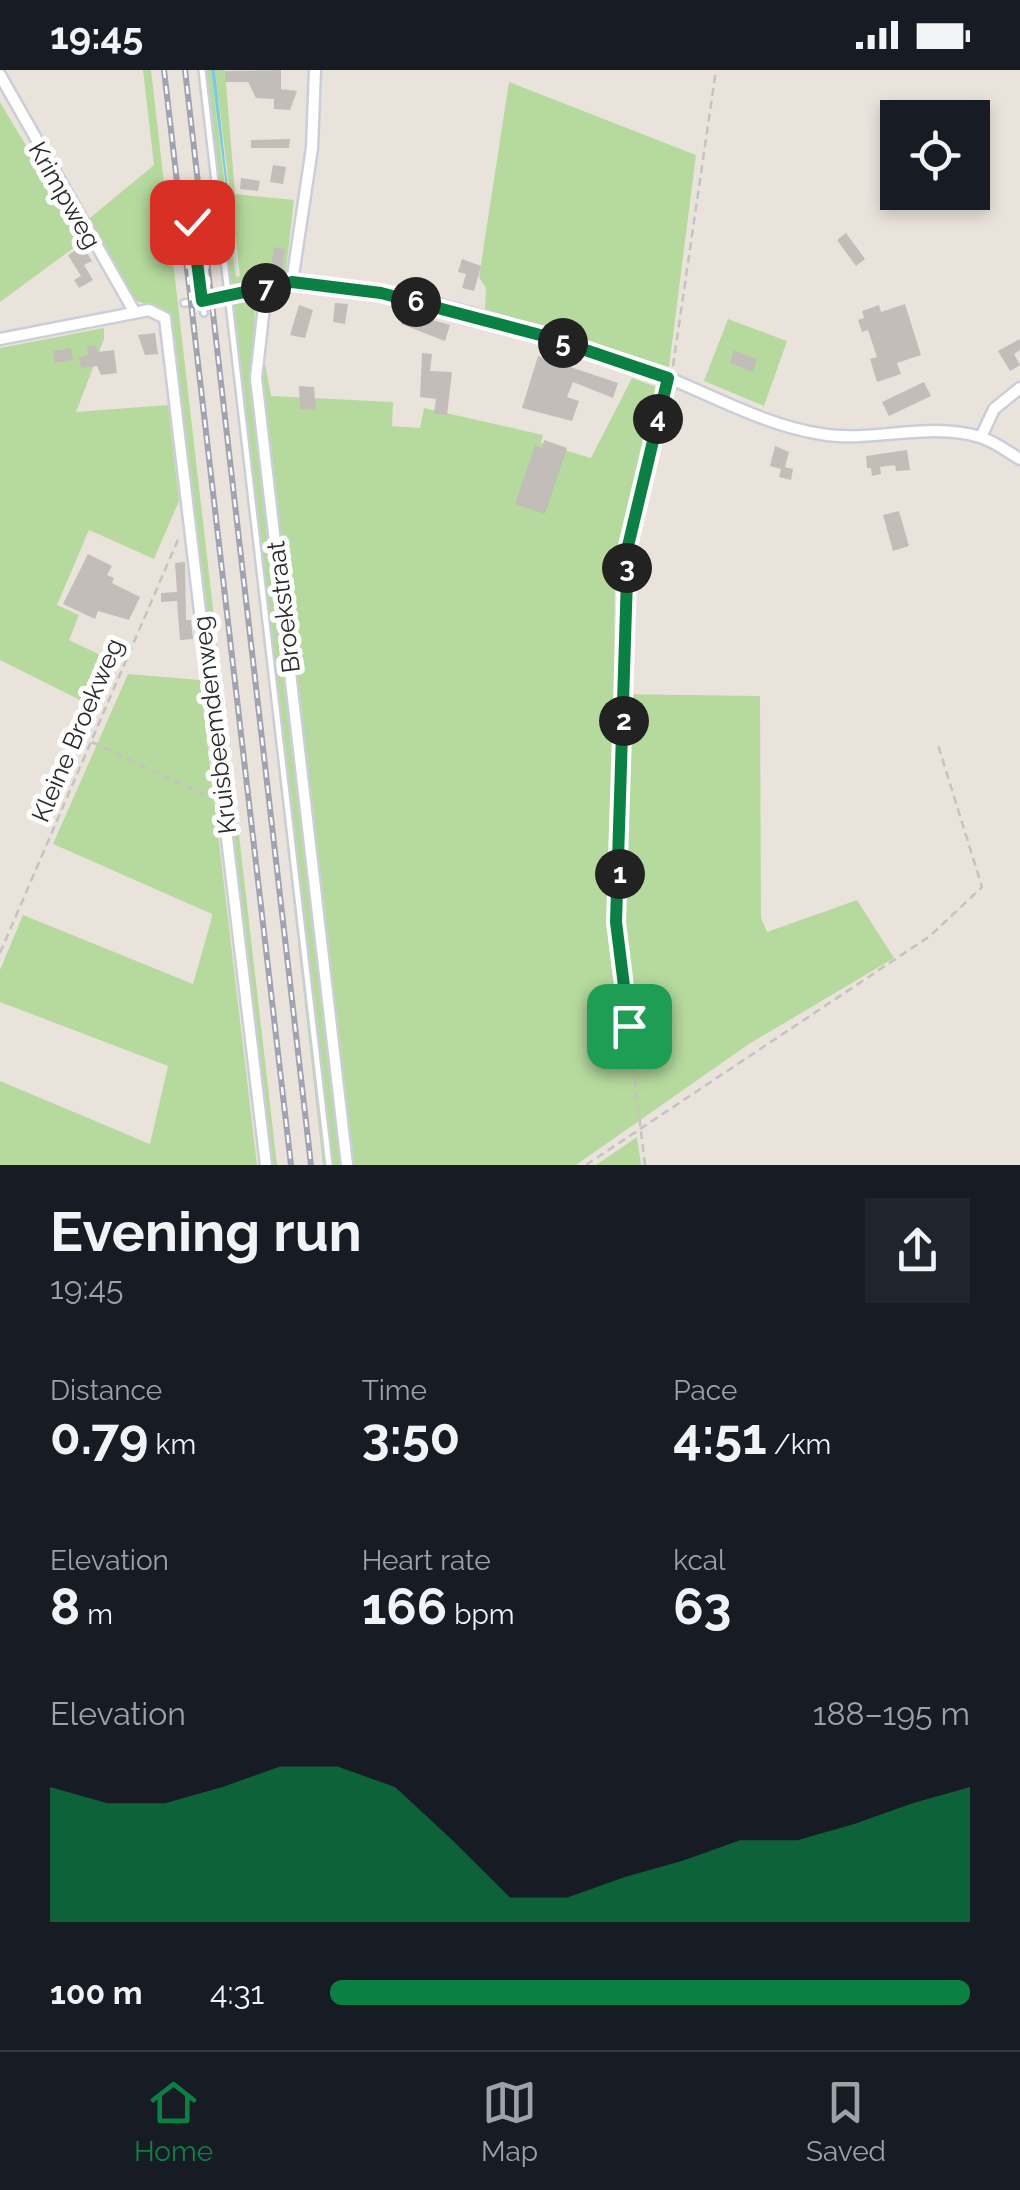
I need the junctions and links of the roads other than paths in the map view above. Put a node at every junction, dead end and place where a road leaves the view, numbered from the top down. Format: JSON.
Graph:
{"nodes":[{"id":1,"x":202,"y":70,"type":"edge"},
{"id":2,"x":315,"y":70,"type":"edge"},
{"id":3,"x":0,"y":75,"type":"edge"},
{"id":4,"x":192,"y":222,"type":"dead end"},
{"id":5,"x":292,"y":282,"type":"junction"},
{"id":6,"x":266,"y":288,"type":"junction"},
{"id":7,"x":230,"y":297,"type":"junction"},
{"id":8,"x":202,"y":301,"type":"junction"},
{"id":9,"x":184,"y":303,"type":"dead end"},
{"id":10,"x":135,"y":313,"type":"junction"},
{"id":11,"x":204,"y":313,"type":"dead end"},
{"id":12,"x":0,"y":339,"type":"edge"},
{"id":13,"x":1020,"y":388,"type":"edge"},
{"id":14,"x":981,"y":437,"type":"junction"},
{"id":15,"x":1020,"y":459,"type":"edge"},
{"id":16,"x":266,"y":1165,"type":"edge"},
{"id":17,"x":329,"y":1165,"type":"edge"},
{"id":18,"x":347,"y":1165,"type":"edge"}],
"edges":[{"from":1,"to":7,"type":"lane"},
{"from":2,"to":5,"type":"street"},
{"from":3,"to":10,"type":"street","name":"Krimpweg"},
{"from":4,"to":8,"type":"lane"},
{"from":5,"to":6,"type":"street"},
{"from":5,"to":14,"type":"street"},
{"from":6,"to":7,"type":"lane"},
{"from":6,"to":18,"type":"street","name":"Broekstraat"},
{"from":7,"to":8,"type":"lane"},
{"from":7,"to":17,"type":"lane"},
{"from":8,"to":9,"type":"lane"},
{"from":8,"to":11,"type":"lane"},
{"from":10,"to":12,"type":"street"},
{"from":10,"to":16,"type":"street","name":"Kruisbeemdenweg"},
{"from":13,"to":14,"type":"street"},
{"from":14,"to":15,"type":"street"}]}
